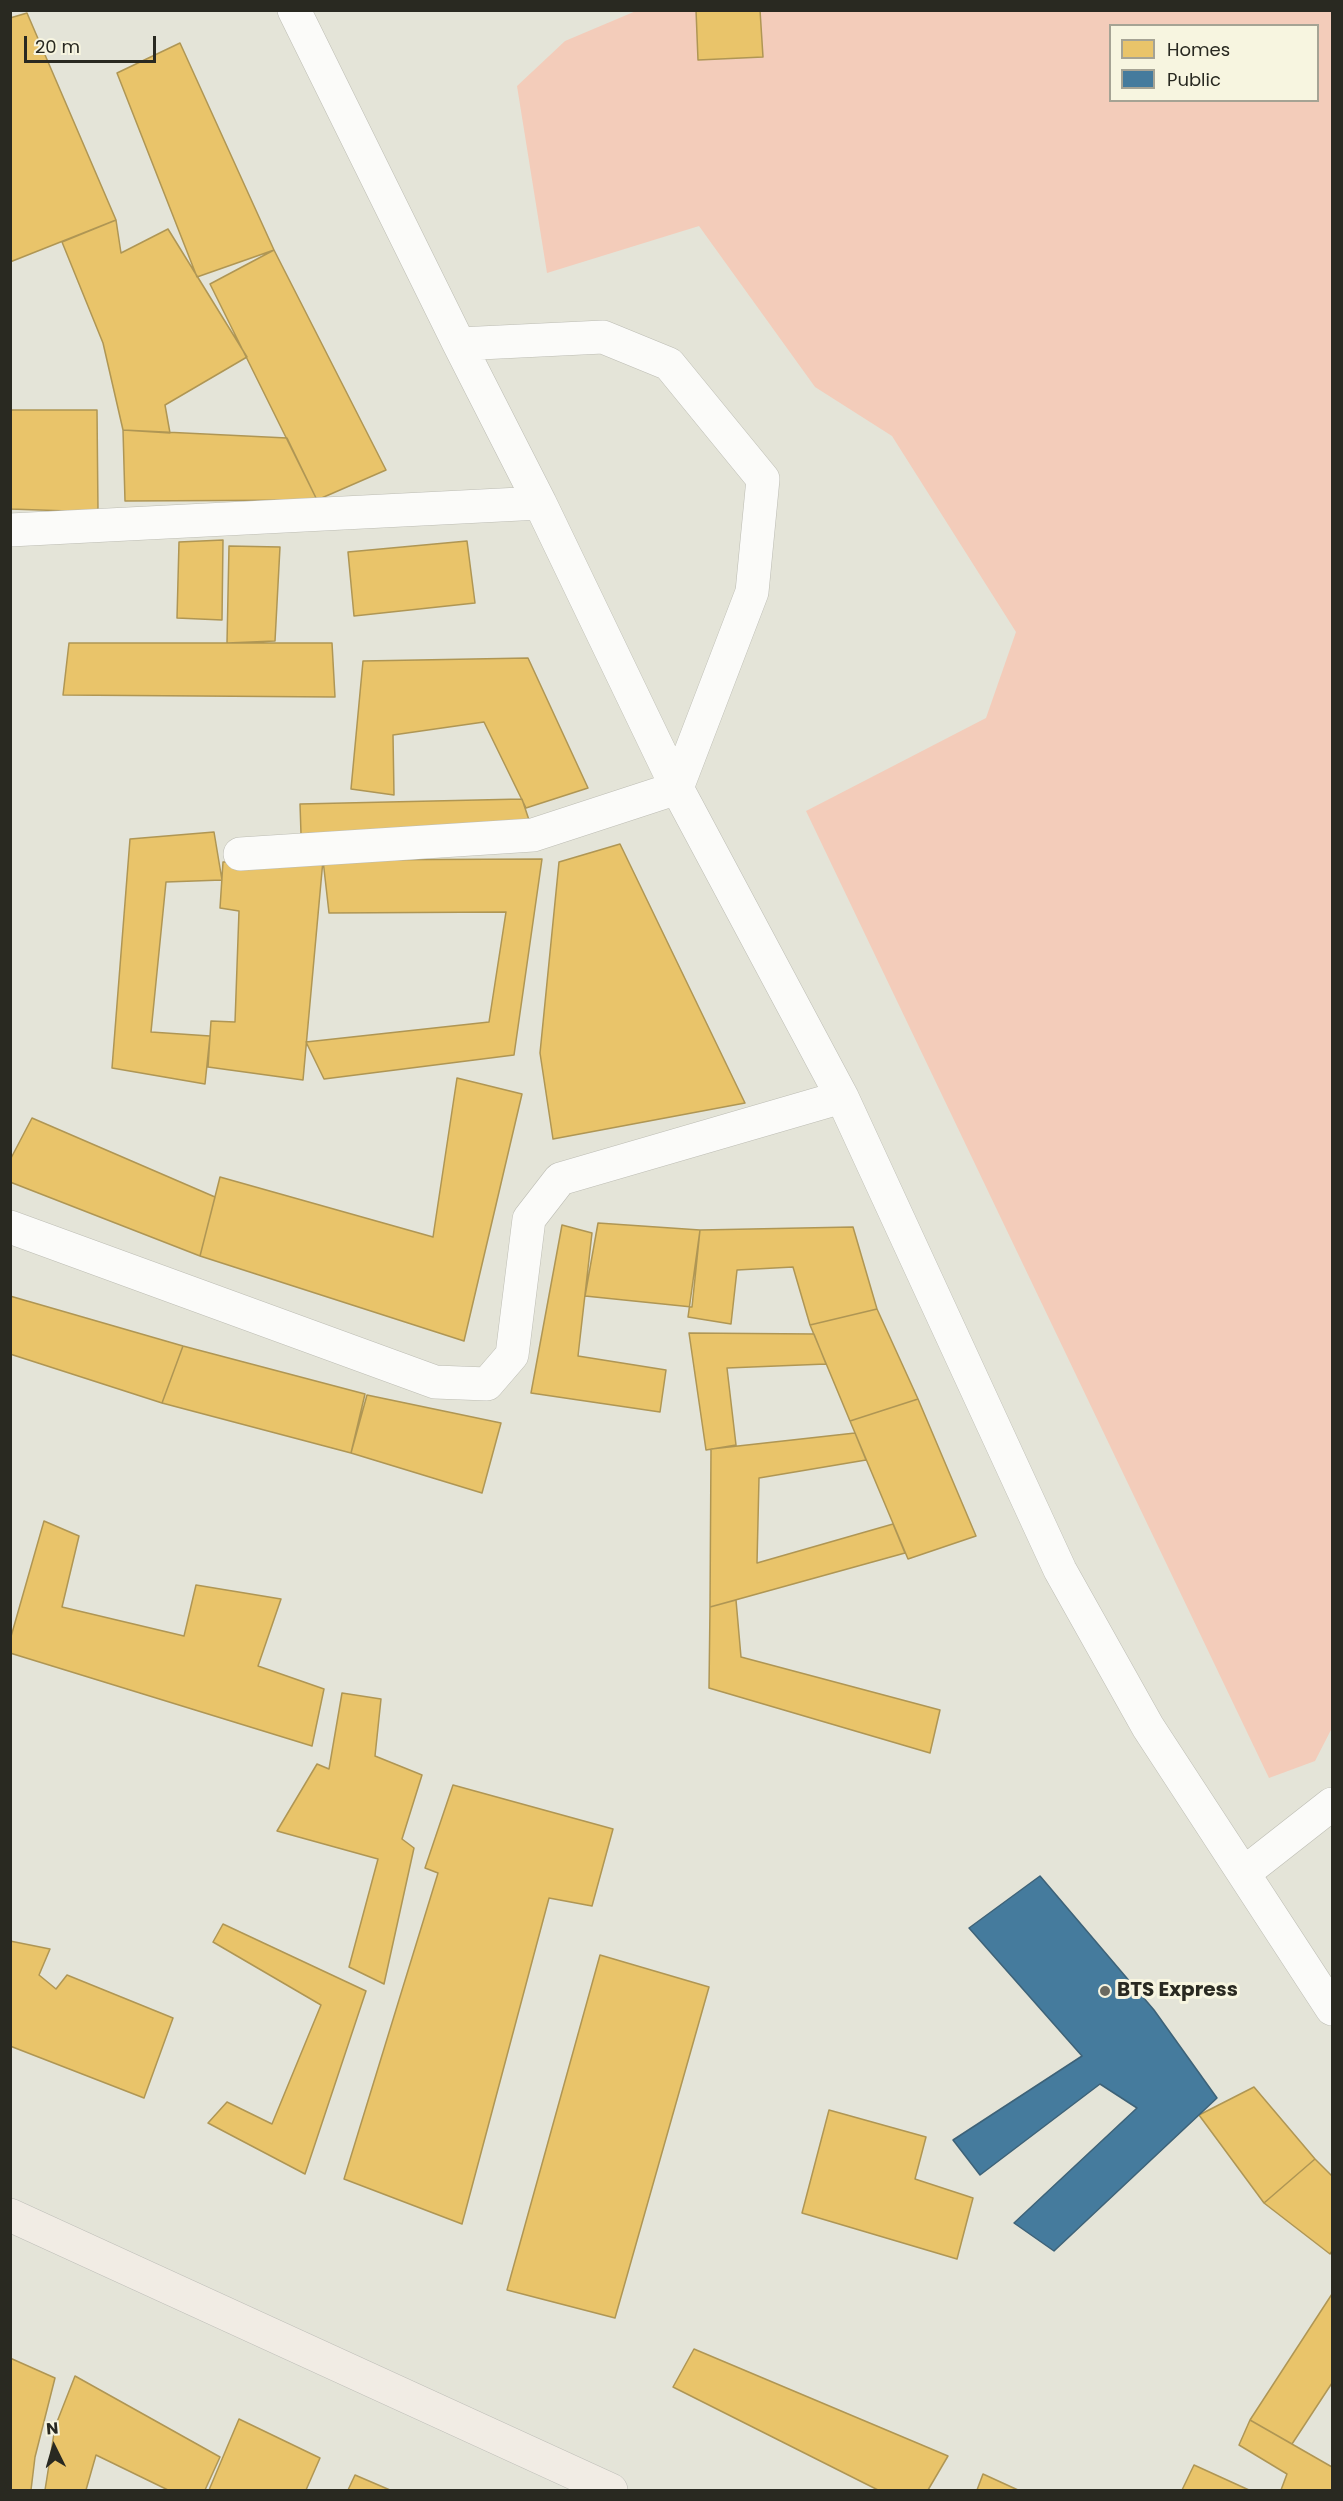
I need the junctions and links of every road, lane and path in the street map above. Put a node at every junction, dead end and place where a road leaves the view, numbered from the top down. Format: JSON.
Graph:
{"nodes":[{"id":1,"x":294,"y":10,"type":"edge"},
{"id":2,"x":459,"y":344,"type":"junction"},
{"id":3,"x":540,"y":503,"type":"junction"},
{"id":4,"x":10,"y":530,"type":"edge"},
{"id":5,"x":677,"y":788,"type":"junction"},
{"id":6,"x":240,"y":854,"type":"dead end"},
{"id":7,"x":842,"y":1097,"type":"junction"},
{"id":8,"x":10,"y":1227,"type":"edge"},
{"id":9,"x":1332,"y":1804,"type":"edge"},
{"id":10,"x":1245,"y":1874,"type":"junction"},
{"id":11,"x":1332,"y":2009,"type":"edge"},
{"id":12,"x":10,"y":2215,"type":"edge"},
{"id":13,"x":611,"y":2490,"type":"edge"}],
"edges":[{"from":1,"to":2,"type":"street"},
{"from":2,"to":3,"type":"street"},
{"from":2,"to":5,"type":"street"},
{"from":3,"to":4,"type":"street"},
{"from":3,"to":5,"type":"street"},
{"from":5,"to":6,"type":"street"},
{"from":5,"to":7,"type":"street"},
{"from":7,"to":8,"type":"street"},
{"from":7,"to":10,"type":"street"},
{"from":9,"to":10,"type":"street"},
{"from":10,"to":11,"type":"street"},
{"from":12,"to":13,"type":"main road"}]}
